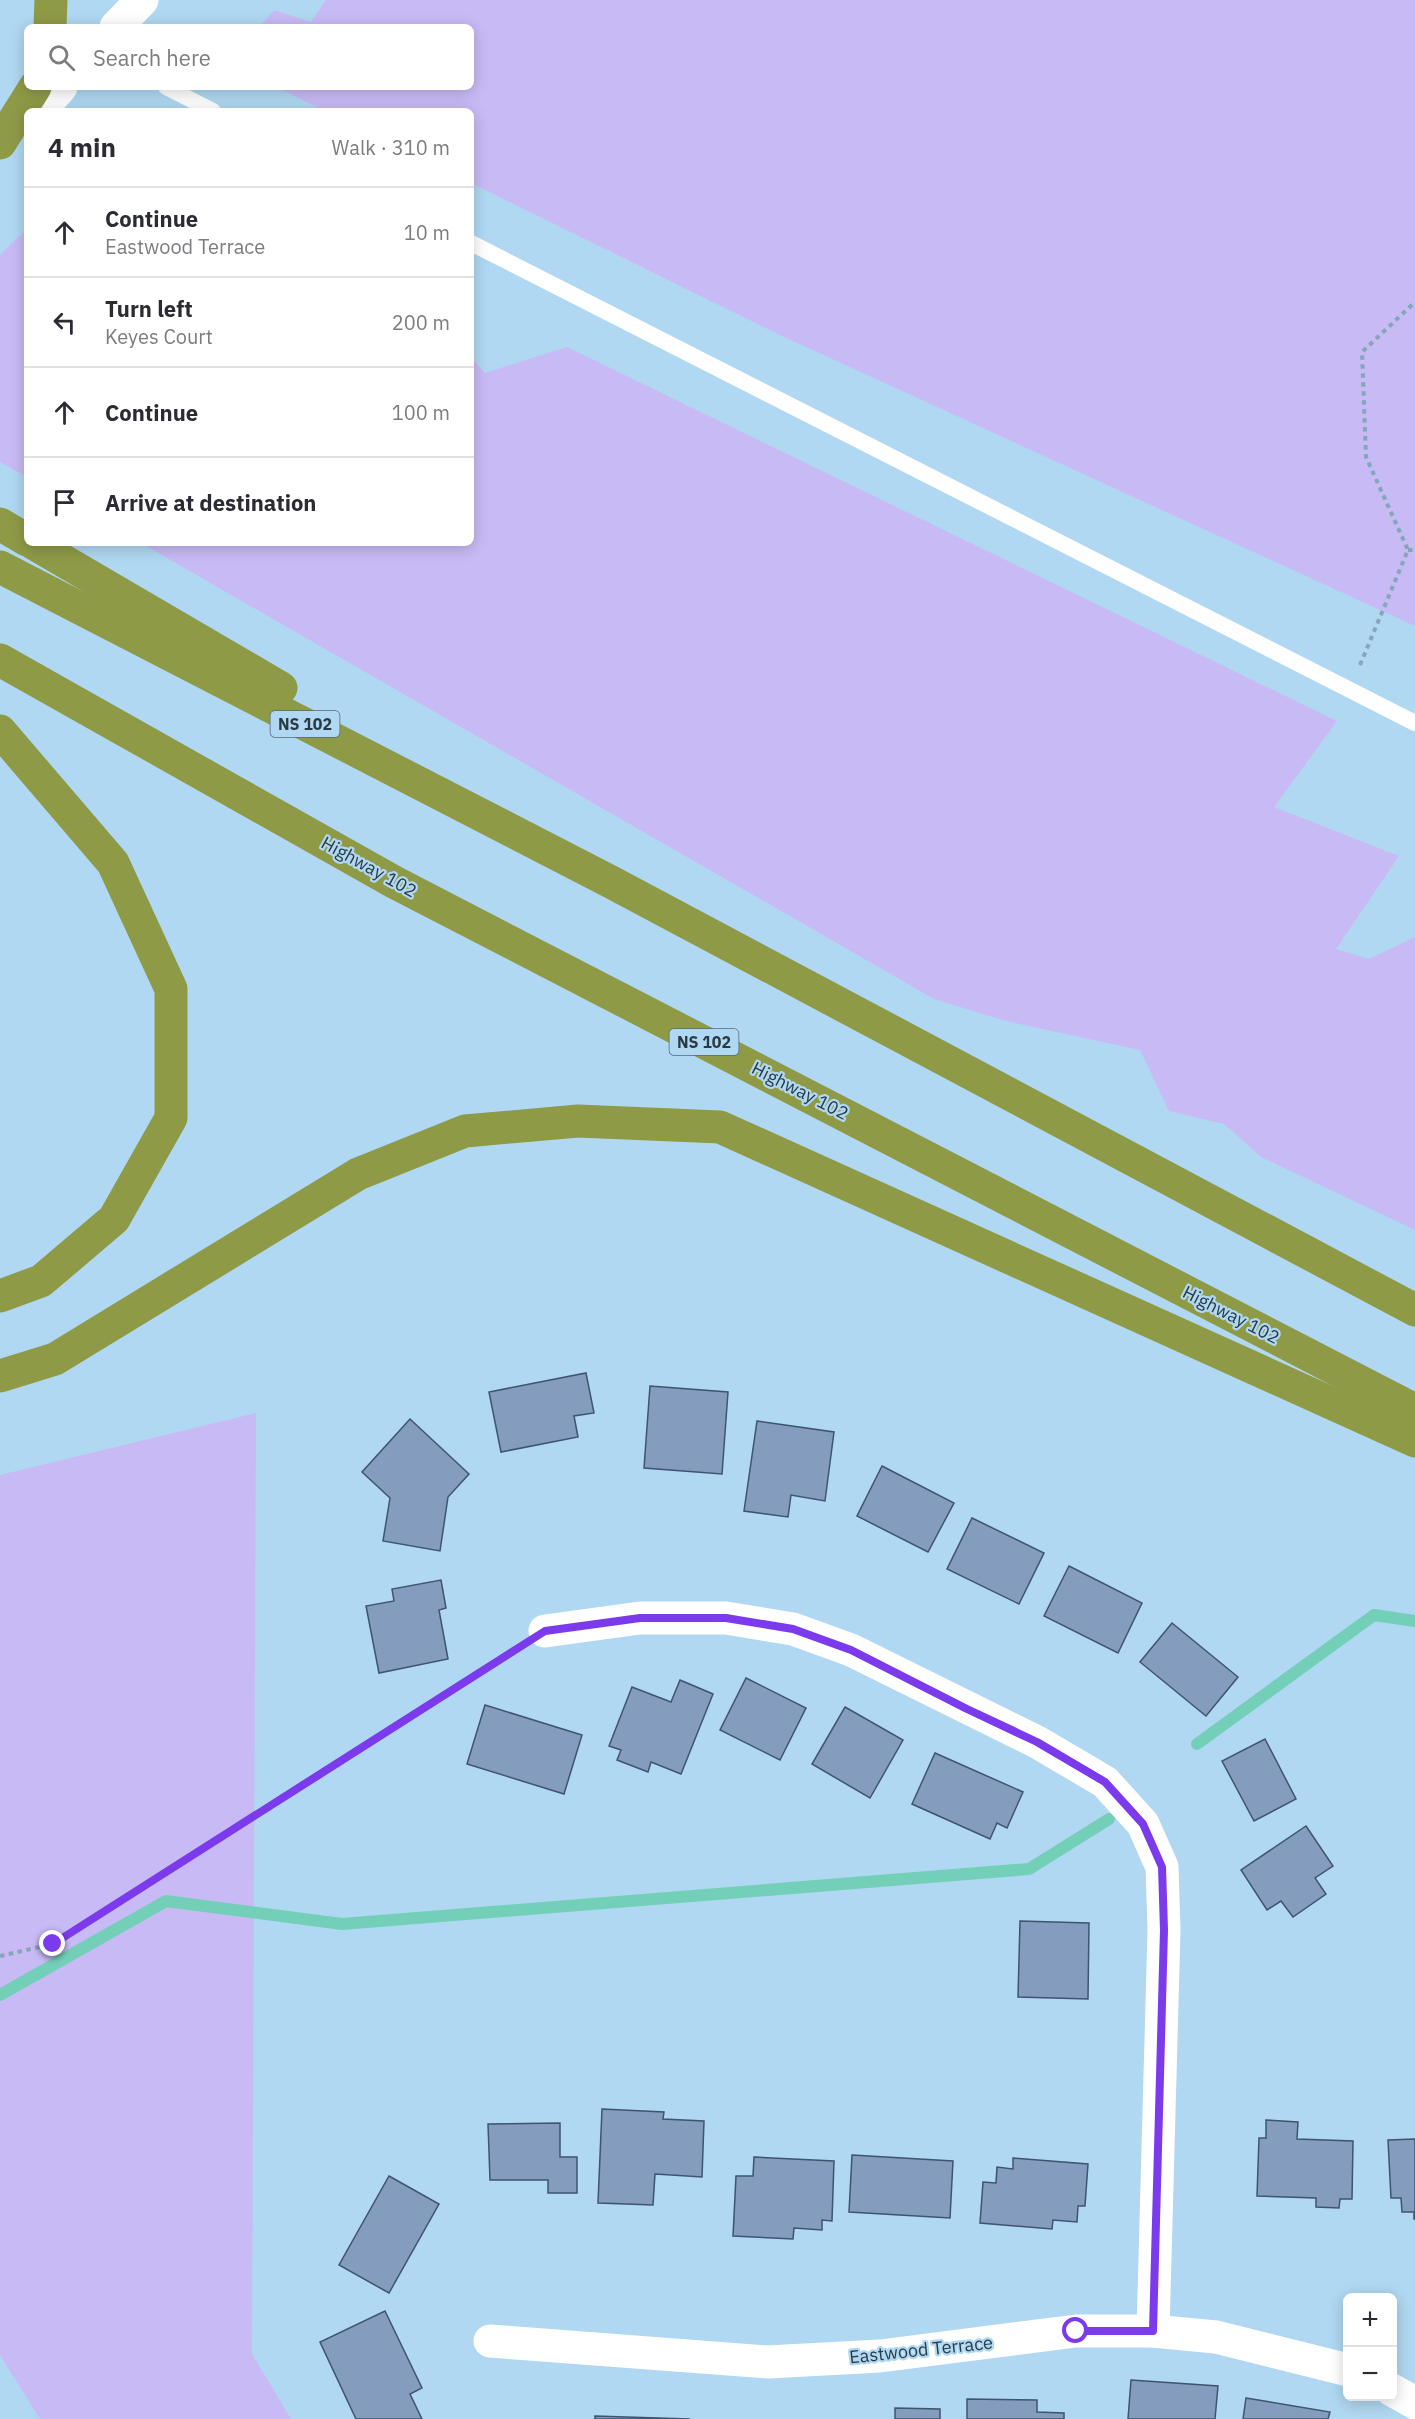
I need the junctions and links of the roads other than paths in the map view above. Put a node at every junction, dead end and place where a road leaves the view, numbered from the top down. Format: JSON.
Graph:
{"nodes":[{"id":1,"x":51,"y":0,"type":"edge"},
{"id":2,"x":142,"y":0,"type":"edge"},
{"id":3,"x":50,"y":24,"type":"edge"},
{"id":4,"x":119,"y":24,"type":"edge"},
{"id":5,"x":33,"y":90,"type":"edge"},
{"id":6,"x":58,"y":90,"type":"edge"},
{"id":7,"x":172,"y":90,"type":"edge"},
{"id":8,"x":43,"y":108,"type":"edge"},
{"id":9,"x":207,"y":108,"type":"edge"},
{"id":10,"x":24,"y":130,"type":"edge"},
{"id":11,"x":0,"y":143,"type":"edge"},
{"id":12,"x":0,"y":158,"type":"edge"},
{"id":13,"x":474,"y":245,"type":"edge"},
{"id":14,"x":0,"y":524,"type":"edge"},
{"id":15,"x":24,"y":538,"type":"edge"},
{"id":16,"x":38,"y":546,"type":"edge"},
{"id":17,"x":0,"y":567,"type":"edge"},
{"id":18,"x":0,"y":660,"type":"edge"},
{"id":19,"x":1415,"y":723,"type":"edge"},
{"id":20,"x":0,"y":731,"type":"edge"},
{"id":21,"x":611,"y":882,"type":"junction"},
{"id":22,"x":0,"y":1296,"type":"edge"},
{"id":23,"x":1415,"y":1310,"type":"edge"},
{"id":24,"x":0,"y":1376,"type":"edge"},
{"id":25,"x":1415,"y":1410,"type":"edge"},
{"id":26,"x":1415,"y":1441,"type":"edge"},
{"id":27,"x":545,"y":1631,"type":"road end"},
{"id":28,"x":1153,"y":2331,"type":"junction"},
{"id":29,"x":490,"y":2341,"type":"dead end"},
{"id":30,"x":1343,"y":2369,"type":"edge"},
{"id":31,"x":1397,"y":2393,"type":"edge"},
{"id":32,"x":1415,"y":2403,"type":"edge"}],
"edges":[{"from":1,"to":3,"type":"highway"},
{"from":2,"to":4,"type":"street"},
{"from":5,"to":11,"type":"highway"},
{"from":6,"to":8,"type":"street"},
{"from":7,"to":9,"type":"lane"},
{"from":10,"to":12,"type":"street"},
{"from":13,"to":19,"type":"lane"},
{"from":14,"to":15,"type":"highway"},
{"from":16,"to":21,"type":"highway"},
{"from":17,"to":21,"type":"highway","number":"NS 102"},
{"from":18,"to":25,"type":"highway","name":"Highway 102","number":"NS 102"},
{"from":20,"to":22,"type":"highway"},
{"from":21,"to":23,"type":"highway","number":"NS 102"},
{"from":24,"to":26,"type":"highway"},
{"from":27,"to":28,"type":"street"},
{"from":28,"to":29,"type":"street","name":"Eastwood Terrace"},
{"from":28,"to":30,"type":"street","name":"Eastwood Terrace"},
{"from":31,"to":32,"type":"street"}]}
